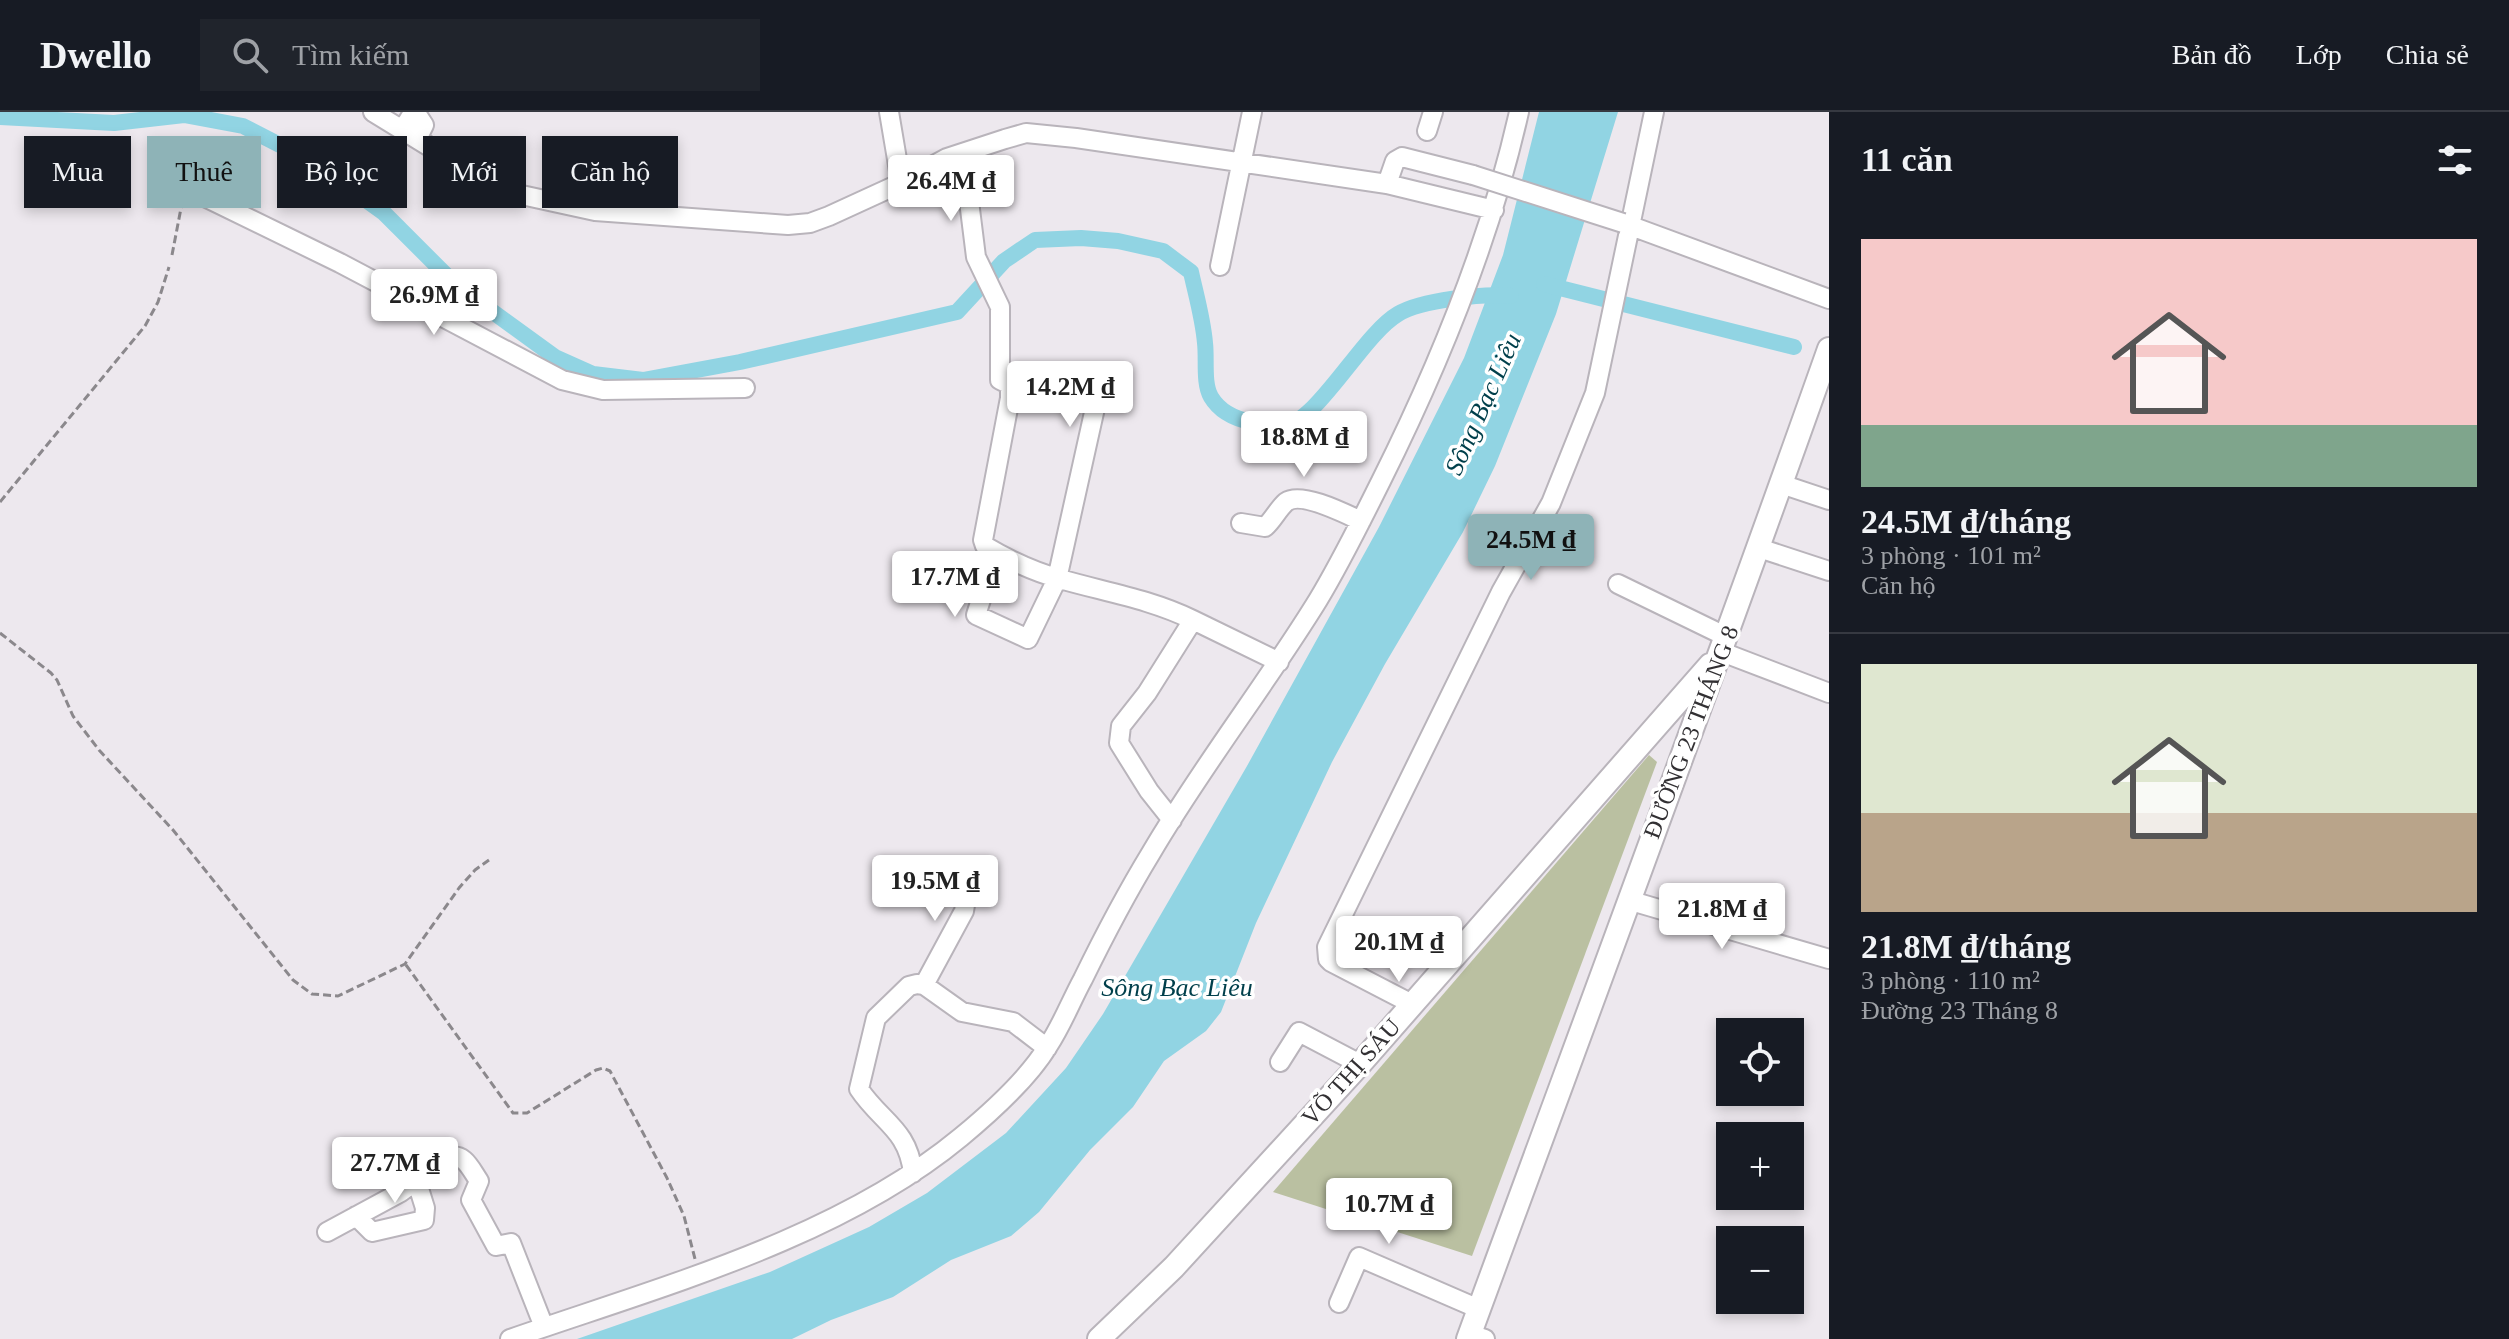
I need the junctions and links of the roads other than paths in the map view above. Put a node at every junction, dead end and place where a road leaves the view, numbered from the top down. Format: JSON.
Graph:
{"nodes":[{"id":1,"x":373,"y":112,"type":"edge"},
{"id":2,"x":889,"y":112,"type":"edge"},
{"id":3,"x":1252,"y":112,"type":"edge"},
{"id":4,"x":1433,"y":112,"type":"edge"},
{"id":5,"x":1519,"y":112,"type":"edge"},
{"id":6,"x":1654,"y":112,"type":"edge"},
{"id":7,"x":1427,"y":131,"type":"dead end"},
{"id":8,"x":963,"y":153,"type":"junction"},
{"id":9,"x":1242,"y":162,"type":"junction"},
{"id":10,"x":901,"y":183,"type":"junction"},
{"id":11,"x":1387,"y":184,"type":"junction"},
{"id":12,"x":231,"y":208,"type":"edge"},
{"id":13,"x":1494,"y":210,"type":"junction"},
{"id":14,"x":1627,"y":224,"type":"junction"},
{"id":15,"x":1220,"y":266,"type":"dead end"},
{"id":16,"x":1829,"y":299,"type":"edge"},
{"id":17,"x":1829,"y":349,"type":"edge"},
{"id":18,"x":1010,"y":385,"type":"junction"},
{"id":19,"x":745,"y":388,"type":"dead end"},
{"id":20,"x":1781,"y":484,"type":"junction"},
{"id":21,"x":1829,"y":500,"type":"edge"},
{"id":22,"x":1361,"y":521,"type":"junction"},
{"id":23,"x":1241,"y":523,"type":"dead end"},
{"id":24,"x":1759,"y":548,"type":"junction"},
{"id":25,"x":996,"y":553,"type":"junction"},
{"id":26,"x":1829,"y":571,"type":"edge"},
{"id":27,"x":1057,"y":579,"type":"junction"},
{"id":28,"x":1618,"y":584,"type":"dead end"},
{"id":29,"x":1193,"y":620,"type":"junction"},
{"id":30,"x":1725,"y":645,"type":"junction"},
{"id":31,"x":1279,"y":662,"type":"junction"},
{"id":32,"x":1829,"y":693,"type":"edge"},
{"id":33,"x":1658,"y":724,"type":"junction"},
{"id":34,"x":1686,"y":744,"type":"junction"},
{"id":35,"x":1172,"y":820,"type":"junction"},
{"id":36,"x":971,"y":869,"type":"dead end"},
{"id":37,"x":1628,"y":900,"type":"junction"},
{"id":38,"x":1829,"y":959,"type":"edge"},
{"id":39,"x":924,"y":985,"type":"junction"},
{"id":40,"x":1412,"y":1004,"type":"junction"},
{"id":41,"x":1047,"y":1048,"type":"junction"},
{"id":42,"x":1280,"y":1062,"type":"dead end"},
{"id":43,"x":1360,"y":1064,"type":"junction"},
{"id":44,"x":913,"y":1173,"type":"junction"},
{"id":45,"x":416,"y":1179,"type":"junction"},
{"id":46,"x":356,"y":1216,"type":"junction"},
{"id":47,"x":327,"y":1232,"type":"dead end"},
{"id":48,"x":1339,"y":1303,"type":"dead end"},
{"id":49,"x":1479,"y":1309,"type":"junction"},
{"id":50,"x":544,"y":1327,"type":"junction"},
{"id":51,"x":1474,"y":1337,"type":"edge"},
{"id":52,"x":510,"y":1339,"type":"edge"},
{"id":53,"x":1099,"y":1339,"type":"edge"}],
"edges":[{"from":1,"to":10,"type":"street"},
{"from":2,"to":10,"type":"street"},
{"from":3,"to":9,"type":"street"},
{"from":4,"to":7,"type":"street"},
{"from":5,"to":13,"type":"street"},
{"from":6,"to":14,"type":"street"},
{"from":8,"to":9,"type":"street"},
{"from":8,"to":10,"type":"street"},
{"from":8,"to":18,"type":"street"},
{"from":9,"to":11,"type":"street"},
{"from":9,"to":15,"type":"street"},
{"from":11,"to":13,"type":"street"},
{"from":11,"to":14,"type":"street","bridge":true},
{"from":12,"to":19,"type":"street"},
{"from":13,"to":22,"type":"street"},
{"from":14,"to":16,"type":"street"},
{"from":14,"to":40,"type":"street"},
{"from":17,"to":20,"type":"main road","name":"ĐƯỜNG 23 THÁNG 8"},
{"from":18,"to":25,"type":"street"},
{"from":18,"to":27,"type":"street"},
{"from":20,"to":21,"type":"street"},
{"from":20,"to":24,"type":"main road","name":"ĐƯỜNG 23 THÁNG 8"},
{"from":22,"to":23,"type":"street"},
{"from":22,"to":31,"type":"street"},
{"from":24,"to":26,"type":"street"},
{"from":24,"to":30,"type":"main road","name":"ĐƯỜNG 23 THÁNG 8"},
{"from":25,"to":27,"type":"street"},
{"from":25,"to":27,"type":"street"},
{"from":27,"to":29,"type":"street"},
{"from":28,"to":30,"type":"street"},
{"from":29,"to":31,"type":"street"},
{"from":29,"to":35,"type":"street"},
{"from":30,"to":32,"type":"street"},
{"from":30,"to":33,"type":"main road","name":"VÕ THỊ SÁU"},
{"from":30,"to":34,"type":"main road","name":"ĐƯỜNG 23 THÁNG 8"},
{"from":31,"to":35,"type":"street"},
{"from":33,"to":34,"type":"street"},
{"from":33,"to":40,"type":"main road","name":"VÕ THỊ SÁU"},
{"from":34,"to":37,"type":"main road","name":"ĐƯỜNG 23 THÁNG 8"},
{"from":35,"to":41,"type":"street"},
{"from":36,"to":39,"type":"street"},
{"from":37,"to":38,"type":"street"},
{"from":37,"to":49,"type":"main road","name":"ĐƯỜNG 23 THÁNG 8"},
{"from":39,"to":41,"type":"street"},
{"from":39,"to":44,"type":"street"},
{"from":40,"to":43,"type":"main road","name":"VÕ THỊ SÁU"},
{"from":41,"to":44,"type":"street"},
{"from":42,"to":43,"type":"street"},
{"from":43,"to":53,"type":"main road","name":"VÕ THỊ SÁU"},
{"from":44,"to":50,"type":"street"},
{"from":45,"to":46,"type":"street"},
{"from":45,"to":46,"type":"street"},
{"from":45,"to":50,"type":"street"},
{"from":46,"to":47,"type":"street"},
{"from":48,"to":49,"type":"street"},
{"from":49,"to":51,"type":"main road","name":"ĐƯỜNG 23 THÁNG 8"},
{"from":50,"to":52,"type":"street"}]}
